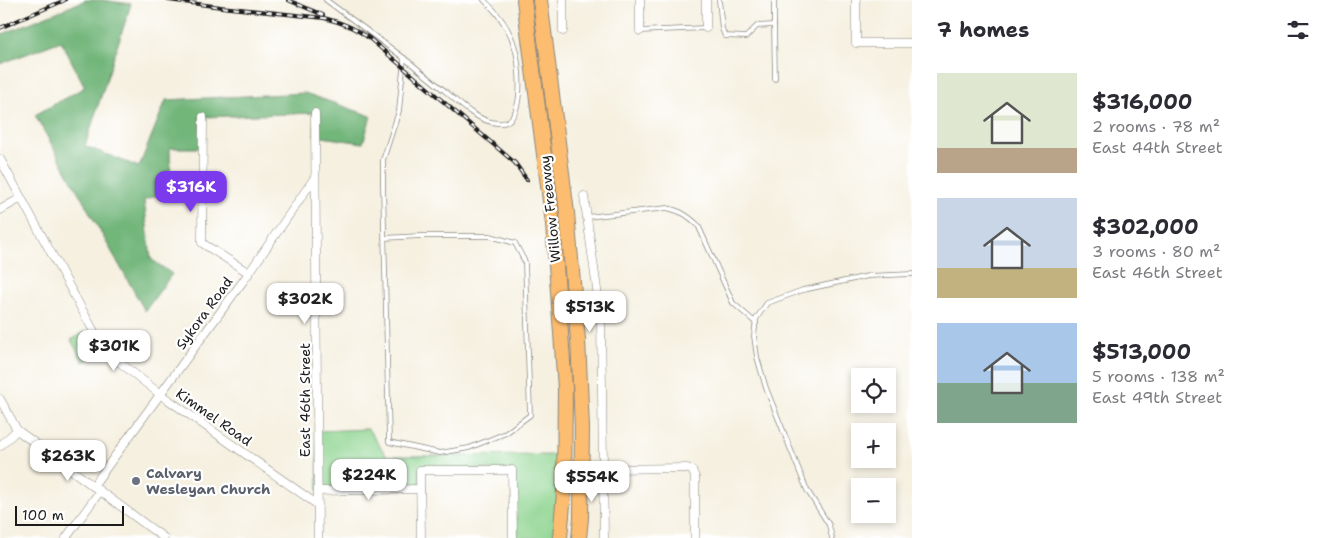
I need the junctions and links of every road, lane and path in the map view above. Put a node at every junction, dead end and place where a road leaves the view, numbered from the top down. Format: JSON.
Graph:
{"nodes":[{"id":1,"x":326,"y":0,"type":"edge"},
{"id":2,"x":484,"y":0,"type":"edge"},
{"id":3,"x":524,"y":0,"type":"edge"},
{"id":4,"x":540,"y":0,"type":"edge"},
{"id":5,"x":563,"y":0,"type":"edge"},
{"id":6,"x":640,"y":0,"type":"edge"},
{"id":7,"x":706,"y":0,"type":"edge"},
{"id":8,"x":719,"y":0,"type":"edge"},
{"id":9,"x":774,"y":0,"type":"edge"},
{"id":10,"x":856,"y":0,"type":"edge"},
{"id":11,"x":774,"y":25,"type":"junction"},
{"id":12,"x":706,"y":28,"type":"joint"},
{"id":13,"x":562,"y":31,"type":"dead end"},
{"id":14,"x":640,"y":31,"type":"joint"},
{"id":15,"x":912,"y":43,"type":"edge"},
{"id":16,"x":404,"y":58,"type":"junction"},
{"id":17,"x":775,"y":79,"type":"dead end"},
{"id":18,"x":315,"y":113,"type":"dead end"},
{"id":19,"x":203,"y":117,"type":"dead end"},
{"id":20,"x":0,"y":159,"type":"edge"},
{"id":21,"x":316,"y":177,"type":"junction"},
{"id":22,"x":584,"y":196,"type":"dead end"},
{"id":23,"x":21,"y":198,"type":"junction"},
{"id":24,"x":0,"y":210,"type":"edge"},
{"id":25,"x":587,"y":217,"type":"junction"},
{"id":26,"x":384,"y":238,"type":"junction"},
{"id":27,"x":249,"y":273,"type":"junction"},
{"id":28,"x":912,"y":274,"type":"edge"},
{"id":29,"x":756,"y":323,"type":"junction"},
{"id":30,"x":160,"y":394,"type":"junction"},
{"id":31,"x":0,"y":399,"type":"edge"},
{"id":32,"x":17,"y":430,"type":"junction"},
{"id":33,"x":0,"y":446,"type":"edge"},
{"id":34,"x":603,"y":469,"type":"junction"},
{"id":35,"x":92,"y":486,"type":"junction"},
{"id":36,"x":420,"y":489,"type":"junction"},
{"id":37,"x":100,"y":491,"type":"junction"},
{"id":38,"x":318,"y":491,"type":"junction"},
{"id":39,"x":318,"y":506,"type":"junction"},
{"id":40,"x":66,"y":538,"type":"edge"},
{"id":41,"x":164,"y":538,"type":"edge"},
{"id":42,"x":318,"y":538,"type":"edge"},
{"id":43,"x":421,"y":538,"type":"edge"},
{"id":44,"x":513,"y":538,"type":"edge"},
{"id":45,"x":560,"y":538,"type":"edge"},
{"id":46,"x":579,"y":538,"type":"edge"},
{"id":47,"x":604,"y":538,"type":"edge"},
{"id":48,"x":695,"y":538,"type":"edge"},
{"id":49,"x":832,"y":538,"type":"edge"}],
"edges":[{"from":1,"to":16,"type":"lane"},
{"from":2,"to":16,"type":"lane"},
{"from":3,"to":45,"type":"highway","name":"Willow Freeway"},
{"from":4,"to":46,"type":"highway","name":"Willow Freeway"},
{"from":5,"to":13,"type":"street"},
{"from":6,"to":14,"type":"street"},
{"from":7,"to":12,"type":"street"},
{"from":8,"to":11,"type":"lane"},
{"from":9,"to":11,"type":"lane"},
{"from":10,"to":15,"type":"street"},
{"from":11,"to":17,"type":"lane"},
{"from":12,"to":14,"type":"lane"},
{"from":16,"to":26,"type":"lane"},
{"from":18,"to":21,"type":"street","name":"East 46th Street"},
{"from":19,"to":27,"type":"street"},
{"from":20,"to":23,"type":"street","name":"Kimmel Road"},
{"from":21,"to":27,"type":"street","name":"Sykora Road"},
{"from":21,"to":38,"type":"street","name":"East 46th Street"},
{"from":22,"to":25,"type":"street"},
{"from":23,"to":24,"type":"street"},
{"from":23,"to":30,"type":"street","name":"Kimmel Road"},
{"from":25,"to":29,"type":"lane"},
{"from":25,"to":34,"type":"street"},
{"from":26,"to":26,"type":"lane"},
{"from":27,"to":30,"type":"street","name":"Sykora Road"},
{"from":28,"to":29,"type":"lane"},
{"from":29,"to":49,"type":"lane"},
{"from":30,"to":35,"type":"street","name":"Sykora Road"},
{"from":30,"to":39,"type":"street","name":"Kimmel Road"},
{"from":31,"to":32,"type":"street"},
{"from":32,"to":33,"type":"street"},
{"from":32,"to":35,"type":"street"},
{"from":34,"to":47,"type":"street"},
{"from":34,"to":48,"type":"street"},
{"from":35,"to":37,"type":"street"},
{"from":36,"to":38,"type":"street"},
{"from":36,"to":43,"type":"street"},
{"from":36,"to":44,"type":"street"},
{"from":37,"to":40,"type":"street"},
{"from":37,"to":41,"type":"street"},
{"from":38,"to":39,"type":"street","name":"East 46th Street"},
{"from":39,"to":42,"type":"street","name":"East 46th Street"}]}
